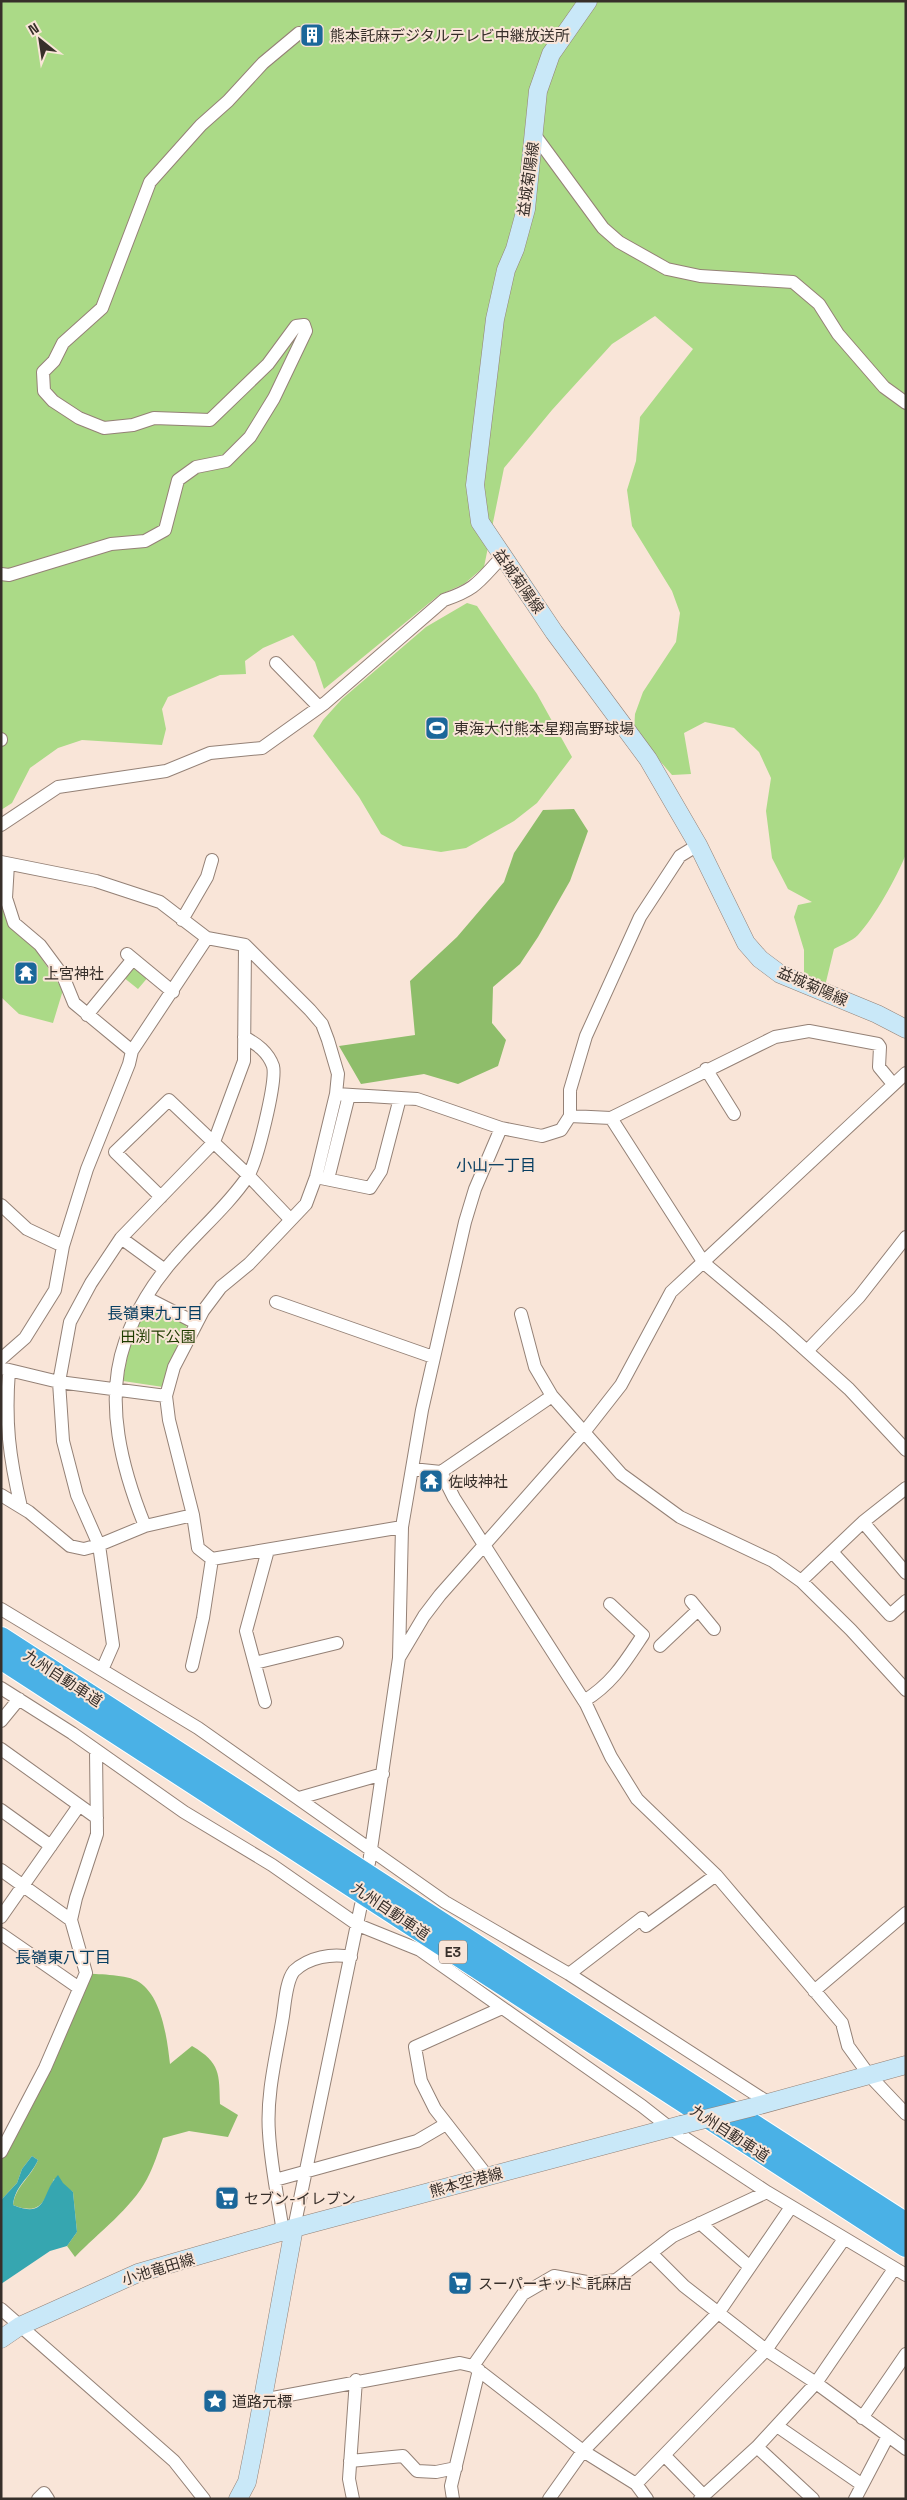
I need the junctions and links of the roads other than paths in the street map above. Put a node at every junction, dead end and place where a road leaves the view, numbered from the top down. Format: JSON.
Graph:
{"nodes":[{"id":1,"x":588,"y":1,"type":"edge"},
{"id":2,"x":299,"y":33,"type":"dead end"},
{"id":3,"x":534,"y":134,"type":"junction"},
{"id":4,"x":906,"y":403,"type":"edge"},
{"id":5,"x":502,"y":556,"type":"junction"},
{"id":6,"x":1,"y":574,"type":"edge"},
{"id":7,"x":276,"y":663,"type":"dead end"},
{"id":8,"x":319,"y":707,"type":"junction"},
{"id":9,"x":1,"y":825,"type":"edge"},
{"id":10,"x":698,"y":845,"type":"junction"},
{"id":11,"x":212,"y":860,"type":"dead end"},
{"id":12,"x":5,"y":863,"type":"edge"},
{"id":13,"x":5,"y":906,"type":"edge"},
{"id":14,"x":182,"y":920,"type":"junction"},
{"id":15,"x":207,"y":938,"type":"junction"},
{"id":16,"x":245,"y":945,"type":"junction"},
{"id":17,"x":173,"y":992,"type":"junction"},
{"id":18,"x":87,"y":1015,"type":"junction"},
{"id":19,"x":906,"y":1029,"type":"edge"},
{"id":20,"x":244,"y":1037,"type":"junction"},
{"id":21,"x":132,"y":1051,"type":"junction"},
{"id":22,"x":706,"y":1069,"type":"junction"},
{"id":23,"x":906,"y":1072,"type":"edge"},
{"id":24,"x":893,"y":1084,"type":"junction"},
{"id":25,"x":336,"y":1094,"type":"junction"},
{"id":26,"x":349,"y":1095,"type":"junction"},
{"id":27,"x":400,"y":1098,"type":"junction"},
{"id":28,"x":734,"y":1114,"type":"dead end"},
{"id":29,"x":570,"y":1116,"type":"junction"},
{"id":30,"x":611,"y":1118,"type":"junction"},
{"id":31,"x":502,"y":1128,"type":"junction"},
{"id":32,"x":214,"y":1142,"type":"junction"},
{"id":33,"x":248,"y":1175,"type":"junction"},
{"id":34,"x":322,"y":1178,"type":"junction"},
{"id":35,"x":161,"y":1196,"type":"junction"},
{"id":36,"x":1,"y":1205,"type":"edge"},
{"id":37,"x":290,"y":1219,"type":"junction"},
{"id":38,"x":906,"y":1237,"type":"edge"},
{"id":39,"x":121,"y":1238,"type":"junction"},
{"id":40,"x":63,"y":1246,"type":"junction"},
{"id":41,"x":704,"y":1263,"type":"junction"},
{"id":42,"x":165,"y":1270,"type":"junction"},
{"id":43,"x":147,"y":1298,"type":"junction"},
{"id":44,"x":276,"y":1302,"type":"dead end"},
{"id":45,"x":520,"y":1314,"type":"dead end"},
{"id":46,"x":196,"y":1323,"type":"junction"},
{"id":47,"x":807,"y":1351,"type":"junction"},
{"id":48,"x":433,"y":1357,"type":"junction"},
{"id":49,"x":1,"y":1359,"type":"edge"},
{"id":50,"x":5,"y":1369,"type":"edge"},
{"id":51,"x":59,"y":1382,"type":"junction"},
{"id":52,"x":116,"y":1389,"type":"junction"},
{"id":53,"x":166,"y":1396,"type":"junction"},
{"id":54,"x":552,"y":1396,"type":"junction"},
{"id":55,"x":585,"y":1431,"type":"junction"},
{"id":56,"x":906,"y":1450,"type":"edge"},
{"id":57,"x":412,"y":1469,"type":"junction"},
{"id":58,"x":441,"y":1472,"type":"junction"},
{"id":59,"x":1,"y":1494,"type":"edge"},
{"id":60,"x":904,"y":1495,"type":"edge"},
{"id":61,"x":21,"y":1507,"type":"junction"},
{"id":62,"x":193,"y":1515,"type":"junction"},
{"id":63,"x":863,"y":1522,"type":"junction"},
{"id":64,"x":145,"y":1526,"type":"junction"},
{"id":65,"x":402,"y":1526,"type":"junction"},
{"id":66,"x":99,"y":1545,"type":"junction"},
{"id":67,"x":484,"y":1545,"type":"junction"},
{"id":68,"x":268,"y":1550,"type":"junction"},
{"id":69,"x":833,"y":1553,"type":"junction"},
{"id":70,"x":212,"y":1559,"type":"junction"},
{"id":71,"x":906,"y":1574,"type":"edge"},
{"id":72,"x":801,"y":1581,"type":"junction"},
{"id":73,"x":906,"y":1601,"type":"edge"},
{"id":74,"x":610,"y":1604,"type":"dead end"},
{"id":75,"x":1,"y":1609,"type":"edge"},
{"id":76,"x":714,"y":1629,"type":"dead end"},
{"id":77,"x":1,"y":1638,"type":"edge"},
{"id":78,"x":337,"y":1643,"type":"dead end"},
{"id":79,"x":660,"y":1646,"type":"dead end"},
{"id":80,"x":1,"y":1658,"type":"edge"},
{"id":81,"x":399,"y":1658,"type":"junction"},
{"id":82,"x":1,"y":1663,"type":"edge"},
{"id":83,"x":255,"y":1663,"type":"junction"},
{"id":84,"x":192,"y":1666,"type":"dead end"},
{"id":85,"x":102,"y":1670,"type":"junction"},
{"id":86,"x":1,"y":1688,"type":"edge"},
{"id":87,"x":906,"y":1690,"type":"edge"},
{"id":88,"x":19,"y":1699,"type":"junction"},
{"id":89,"x":584,"y":1701,"type":"junction"},
{"id":90,"x":265,"y":1702,"type":"dead end"},
{"id":91,"x":72,"y":1703,"type":"junction"},
{"id":92,"x":1,"y":1721,"type":"edge"},
{"id":93,"x":1,"y":1749,"type":"edge"},
{"id":94,"x":96,"y":1751,"type":"junction"},
{"id":95,"x":383,"y":1774,"type":"junction"},
{"id":96,"x":300,"y":1798,"type":"junction"},
{"id":97,"x":78,"y":1807,"type":"junction"},
{"id":98,"x":1,"y":1810,"type":"edge"},
{"id":99,"x":96,"y":1818,"type":"junction"},
{"id":100,"x":51,"y":1846,"type":"junction"},
{"id":101,"x":372,"y":1849,"type":"junction"},
{"id":102,"x":369,"y":1864,"type":"dead end"},
{"id":103,"x":1,"y":1870,"type":"edge"},
{"id":104,"x":716,"y":1875,"type":"junction"},
{"id":105,"x":23,"y":1886,"type":"junction"},
{"id":106,"x":362,"y":1905,"type":"dead end"},
{"id":107,"x":906,"y":1913,"type":"edge"},
{"id":108,"x":1,"y":1917,"type":"edge"},
{"id":109,"x":71,"y":1920,"type":"junction"},
{"id":110,"x":358,"y":1925,"type":"junction"},
{"id":111,"x":1,"y":1934,"type":"edge"},
{"id":112,"x":351,"y":1957,"type":"junction"},
{"id":113,"x":570,"y":1974,"type":"junction"},
{"id":114,"x":78,"y":1988,"type":"junction"},
{"id":115,"x":814,"y":1991,"type":"junction"},
{"id":116,"x":502,"y":2008,"type":"junction"},
{"id":117,"x":906,"y":2064,"type":"edge"},
{"id":118,"x":869,"y":2074,"type":"junction"},
{"id":119,"x":761,"y":2105,"type":"junction"},
{"id":120,"x":906,"y":2114,"type":"edge"},
{"id":121,"x":446,"y":2124,"type":"junction"},
{"id":122,"x":676,"y":2127,"type":"junction"},
{"id":123,"x":1,"y":2152,"type":"edge"},
{"id":124,"x":306,"y":2171,"type":"junction"},
{"id":125,"x":488,"y":2176,"type":"junction"},
{"id":126,"x":275,"y":2180,"type":"junction"},
{"id":127,"x":767,"y":2192,"type":"junction"},
{"id":128,"x":791,"y":2207,"type":"junction"},
{"id":129,"x":700,"y":2222,"type":"junction"},
{"id":130,"x":906,"y":2224,"type":"edge"},
{"id":131,"x":289,"y":2230,"type":"junction"},
{"id":132,"x":844,"y":2239,"type":"junction"},
{"id":133,"x":906,"y":2246,"type":"edge"},
{"id":134,"x":652,"y":2253,"type":"junction"},
{"id":135,"x":750,"y":2267,"type":"junction"},
{"id":136,"x":894,"y":2269,"type":"junction"},
{"id":137,"x":906,"y":2275,"type":"edge"},
{"id":138,"x":1,"y":2309,"type":"edge"},
{"id":139,"x":719,"y":2312,"type":"junction"},
{"id":140,"x":20,"y":2326,"type":"junction"},
{"id":141,"x":1,"y":2339,"type":"edge"},
{"id":142,"x":766,"y":2350,"type":"junction"},
{"id":143,"x":906,"y":2354,"type":"edge"},
{"id":144,"x":476,"y":2368,"type":"junction"},
{"id":145,"x":356,"y":2380,"type":"junction"},
{"id":146,"x":816,"y":2383,"type":"junction"},
{"id":147,"x":262,"y":2400,"type":"junction"},
{"id":148,"x":862,"y":2418,"type":"junction"},
{"id":149,"x":777,"y":2426,"type":"junction"},
{"id":150,"x":888,"y":2436,"type":"junction"},
{"id":151,"x":757,"y":2447,"type":"junction"},
{"id":152,"x":906,"y":2448,"type":"edge"},
{"id":153,"x":583,"y":2451,"type":"junction"},
{"id":154,"x":665,"y":2456,"type":"junction"},
{"id":155,"x":350,"y":2461,"type":"junction"},
{"id":156,"x":456,"y":2468,"type":"junction"},
{"id":157,"x":636,"y":2484,"type":"junction"},
{"id":158,"x":861,"y":2484,"type":"junction"},
{"id":159,"x":702,"y":2497,"type":"edge"},
{"id":160,"x":38,"y":2499,"type":"edge"},
{"id":161,"x":48,"y":2499,"type":"edge"},
{"id":162,"x":204,"y":2499,"type":"edge"},
{"id":163,"x":238,"y":2499,"type":"edge"},
{"id":164,"x":353,"y":2499,"type":"edge"},
{"id":165,"x":453,"y":2499,"type":"edge"},
{"id":166,"x":549,"y":2499,"type":"edge"},
{"id":167,"x":647,"y":2499,"type":"edge"},
{"id":168,"x":812,"y":2499,"type":"edge"},
{"id":169,"x":855,"y":2499,"type":"edge"}],
"edges":[{"from":1,"to":3,"type":"main road","name":"益城菊陽線"},
{"from":2,"to":6,"type":"street"},
{"from":3,"to":4,"type":"street"},
{"from":3,"to":5,"type":"main road","name":"益城菊陽線"},
{"from":5,"to":8,"type":"street"},
{"from":5,"to":10,"type":"main road","name":"益城菊陽線"},
{"from":7,"to":8,"type":"street"},
{"from":8,"to":9,"type":"street"},
{"from":10,"to":19,"type":"main road","name":"益城菊陽線"},
{"from":10,"to":29,"type":"street"},
{"from":11,"to":14,"type":"street"},
{"from":12,"to":13,"type":"street"},
{"from":12,"to":14,"type":"street"},
{"from":13,"to":18,"type":"street"},
{"from":14,"to":15,"type":"street"},
{"from":15,"to":16,"type":"street"},
{"from":15,"to":17,"type":"street"},
{"from":16,"to":20,"type":"street"},
{"from":16,"to":25,"type":"street"},
{"from":17,"to":18,"type":"street"},
{"from":17,"to":21,"type":"street"},
{"from":18,"to":21,"type":"street"},
{"from":20,"to":32,"type":"street"},
{"from":20,"to":33,"type":"street"},
{"from":21,"to":40,"type":"street"},
{"from":22,"to":24,"type":"street"},
{"from":22,"to":28,"type":"street"},
{"from":22,"to":30,"type":"street"},
{"from":23,"to":24,"type":"street"},
{"from":24,"to":41,"type":"street"},
{"from":25,"to":26,"type":"street"},
{"from":25,"to":34,"type":"street"},
{"from":26,"to":27,"type":"street"},
{"from":26,"to":34,"type":"street"},
{"from":27,"to":31,"type":"street"},
{"from":27,"to":34,"type":"street"},
{"from":29,"to":30,"type":"street"},
{"from":29,"to":31,"type":"street"},
{"from":30,"to":41,"type":"street"},
{"from":31,"to":48,"type":"street"},
{"from":32,"to":33,"type":"street"},
{"from":32,"to":35,"type":"street"},
{"from":32,"to":35,"type":"street"},
{"from":33,"to":37,"type":"street"},
{"from":33,"to":42,"type":"street"},
{"from":34,"to":37,"type":"street"},
{"from":35,"to":39,"type":"street"},
{"from":36,"to":40,"type":"street"},
{"from":37,"to":46,"type":"street"},
{"from":38,"to":47,"type":"street"},
{"from":39,"to":42,"type":"street"},
{"from":39,"to":51,"type":"street"},
{"from":40,"to":49,"type":"street"},
{"from":41,"to":47,"type":"street"},
{"from":41,"to":55,"type":"street"},
{"from":42,"to":43,"type":"street"},
{"from":43,"to":46,"type":"street"},
{"from":43,"to":52,"type":"street"},
{"from":44,"to":48,"type":"street"},
{"from":45,"to":54,"type":"street"},
{"from":46,"to":53,"type":"street"},
{"from":47,"to":56,"type":"street"},
{"from":48,"to":57,"type":"street"},
{"from":50,"to":51,"type":"street"},
{"from":50,"to":61,"type":"street"},
{"from":51,"to":52,"type":"street"},
{"from":51,"to":66,"type":"street"},
{"from":52,"to":53,"type":"street"},
{"from":52,"to":64,"type":"street"},
{"from":53,"to":62,"type":"street"},
{"from":54,"to":55,"type":"street"},
{"from":54,"to":58,"type":"street"},
{"from":55,"to":67,"type":"street"},
{"from":55,"to":72,"type":"street"},
{"from":57,"to":58,"type":"street"},
{"from":57,"to":65,"type":"street"},
{"from":58,"to":67,"type":"street"},
{"from":59,"to":61,"type":"street"},
{"from":60,"to":63,"type":"street"},
{"from":61,"to":66,"type":"street"},
{"from":62,"to":64,"type":"street"},
{"from":62,"to":70,"type":"street"},
{"from":63,"to":69,"type":"street"},
{"from":63,"to":71,"type":"street"},
{"from":64,"to":66,"type":"street"},
{"from":65,"to":68,"type":"street"},
{"from":65,"to":81,"type":"street"},
{"from":66,"to":85,"type":"street"},
{"from":67,"to":81,"type":"street"},
{"from":67,"to":89,"type":"street"},
{"from":68,"to":70,"type":"street"},
{"from":68,"to":83,"type":"street"},
{"from":69,"to":72,"type":"street"},
{"from":69,"to":73,"type":"street"},
{"from":70,"to":84,"type":"street"},
{"from":72,"to":87,"type":"street"},
{"from":74,"to":89,"type":"street"},
{"from":75,"to":85,"type":"street"},
{"from":76,"to":79,"type":"street"},
{"from":77,"to":130,"type":"highway","name":"九州自動車道","number":"E3"},
{"from":78,"to":83,"type":"street"},
{"from":80,"to":91,"type":"highway","name":"九州自動車道","number":"E3"},
{"from":81,"to":95,"type":"street"},
{"from":82,"to":91,"type":"highway"},
{"from":83,"to":90,"type":"street"},
{"from":85,"to":96,"type":"street"},
{"from":86,"to":88,"type":"street"},
{"from":88,"to":92,"type":"street"},
{"from":88,"to":94,"type":"street"},
{"from":89,"to":104,"type":"street"},
{"from":91,"to":133,"type":"highway","name":"九州自動車道","number":"E3"},
{"from":93,"to":97,"type":"street"},
{"from":94,"to":99,"type":"street"},
{"from":94,"to":110,"type":"street"},
{"from":95,"to":96,"type":"street"},
{"from":95,"to":101,"type":"street"},
{"from":96,"to":101,"type":"street"},
{"from":97,"to":99,"type":"street"},
{"from":97,"to":100,"type":"street"},
{"from":98,"to":100,"type":"street"},
{"from":99,"to":109,"type":"street"},
{"from":100,"to":105,"type":"street"},
{"from":101,"to":102,"type":"street"},
{"from":101,"to":113,"type":"street"},
{"from":103,"to":105,"type":"street"},
{"from":104,"to":113,"type":"street"},
{"from":104,"to":115,"type":"street"},
{"from":105,"to":108,"type":"street"},
{"from":105,"to":109,"type":"street"},
{"from":106,"to":110,"type":"street"},
{"from":107,"to":115,"type":"street"},
{"from":109,"to":114,"type":"street"},
{"from":110,"to":112,"type":"street"},
{"from":110,"to":116,"type":"street"},
{"from":111,"to":114,"type":"street"},
{"from":112,"to":124,"type":"street"},
{"from":112,"to":126,"type":"street"},
{"from":113,"to":119,"type":"street"},
{"from":114,"to":123,"type":"street"},
{"from":115,"to":118,"type":"street"},
{"from":116,"to":121,"type":"street"},
{"from":116,"to":122,"type":"street"},
{"from":117,"to":118,"type":"main road","name":"熊本空港線"},
{"from":118,"to":119,"type":"main road","name":"熊本空港線"},
{"from":118,"to":120,"type":"street"},
{"from":119,"to":122,"type":"main road","name":"熊本空港線","bridge":true},
{"from":121,"to":124,"type":"street"},
{"from":121,"to":125,"type":"street"},
{"from":122,"to":125,"type":"main road","name":"熊本空港線"},
{"from":122,"to":127,"type":"street"},
{"from":124,"to":126,"type":"street"},
{"from":124,"to":131,"type":"street"},
{"from":125,"to":131,"type":"main road","name":"熊本空港線"},
{"from":126,"to":131,"type":"street"},
{"from":127,"to":128,"type":"street"},
{"from":127,"to":129,"type":"street"},
{"from":128,"to":132,"type":"street"},
{"from":128,"to":135,"type":"street"},
{"from":129,"to":134,"type":"street"},
{"from":129,"to":135,"type":"street"},
{"from":131,"to":140,"type":"main road","name":"小池竜田線"},
{"from":131,"to":147,"type":"main road"},
{"from":132,"to":136,"type":"street"},
{"from":132,"to":142,"type":"street"},
{"from":134,"to":139,"type":"street"},
{"from":134,"to":144,"type":"street"},
{"from":135,"to":139,"type":"street"},
{"from":136,"to":137,"type":"street"},
{"from":136,"to":146,"type":"street"},
{"from":138,"to":140,"type":"street"},
{"from":139,"to":142,"type":"street"},
{"from":139,"to":153,"type":"street"},
{"from":140,"to":141,"type":"main road","name":"小池竜田線"},
{"from":140,"to":162,"type":"street"},
{"from":142,"to":146,"type":"street"},
{"from":142,"to":154,"type":"street"},
{"from":143,"to":148,"type":"street"},
{"from":144,"to":145,"type":"street"},
{"from":144,"to":153,"type":"street"},
{"from":144,"to":156,"type":"street"},
{"from":145,"to":147,"type":"street"},
{"from":145,"to":155,"type":"street"},
{"from":146,"to":148,"type":"street"},
{"from":146,"to":149,"type":"street"},
{"from":147,"to":163,"type":"main road"},
{"from":148,"to":150,"type":"street"},
{"from":149,"to":151,"type":"street"},
{"from":149,"to":158,"type":"street"},
{"from":150,"to":152,"type":"street"},
{"from":150,"to":158,"type":"street"},
{"from":151,"to":159,"type":"street"},
{"from":151,"to":168,"type":"street"},
{"from":153,"to":157,"type":"street"},
{"from":153,"to":166,"type":"street"},
{"from":154,"to":157,"type":"street"},
{"from":154,"to":159,"type":"street"},
{"from":155,"to":156,"type":"street"},
{"from":155,"to":164,"type":"street"},
{"from":156,"to":165,"type":"street"},
{"from":157,"to":167,"type":"street"},
{"from":158,"to":169,"type":"street"},
{"from":160,"to":161,"type":"street"}]}
